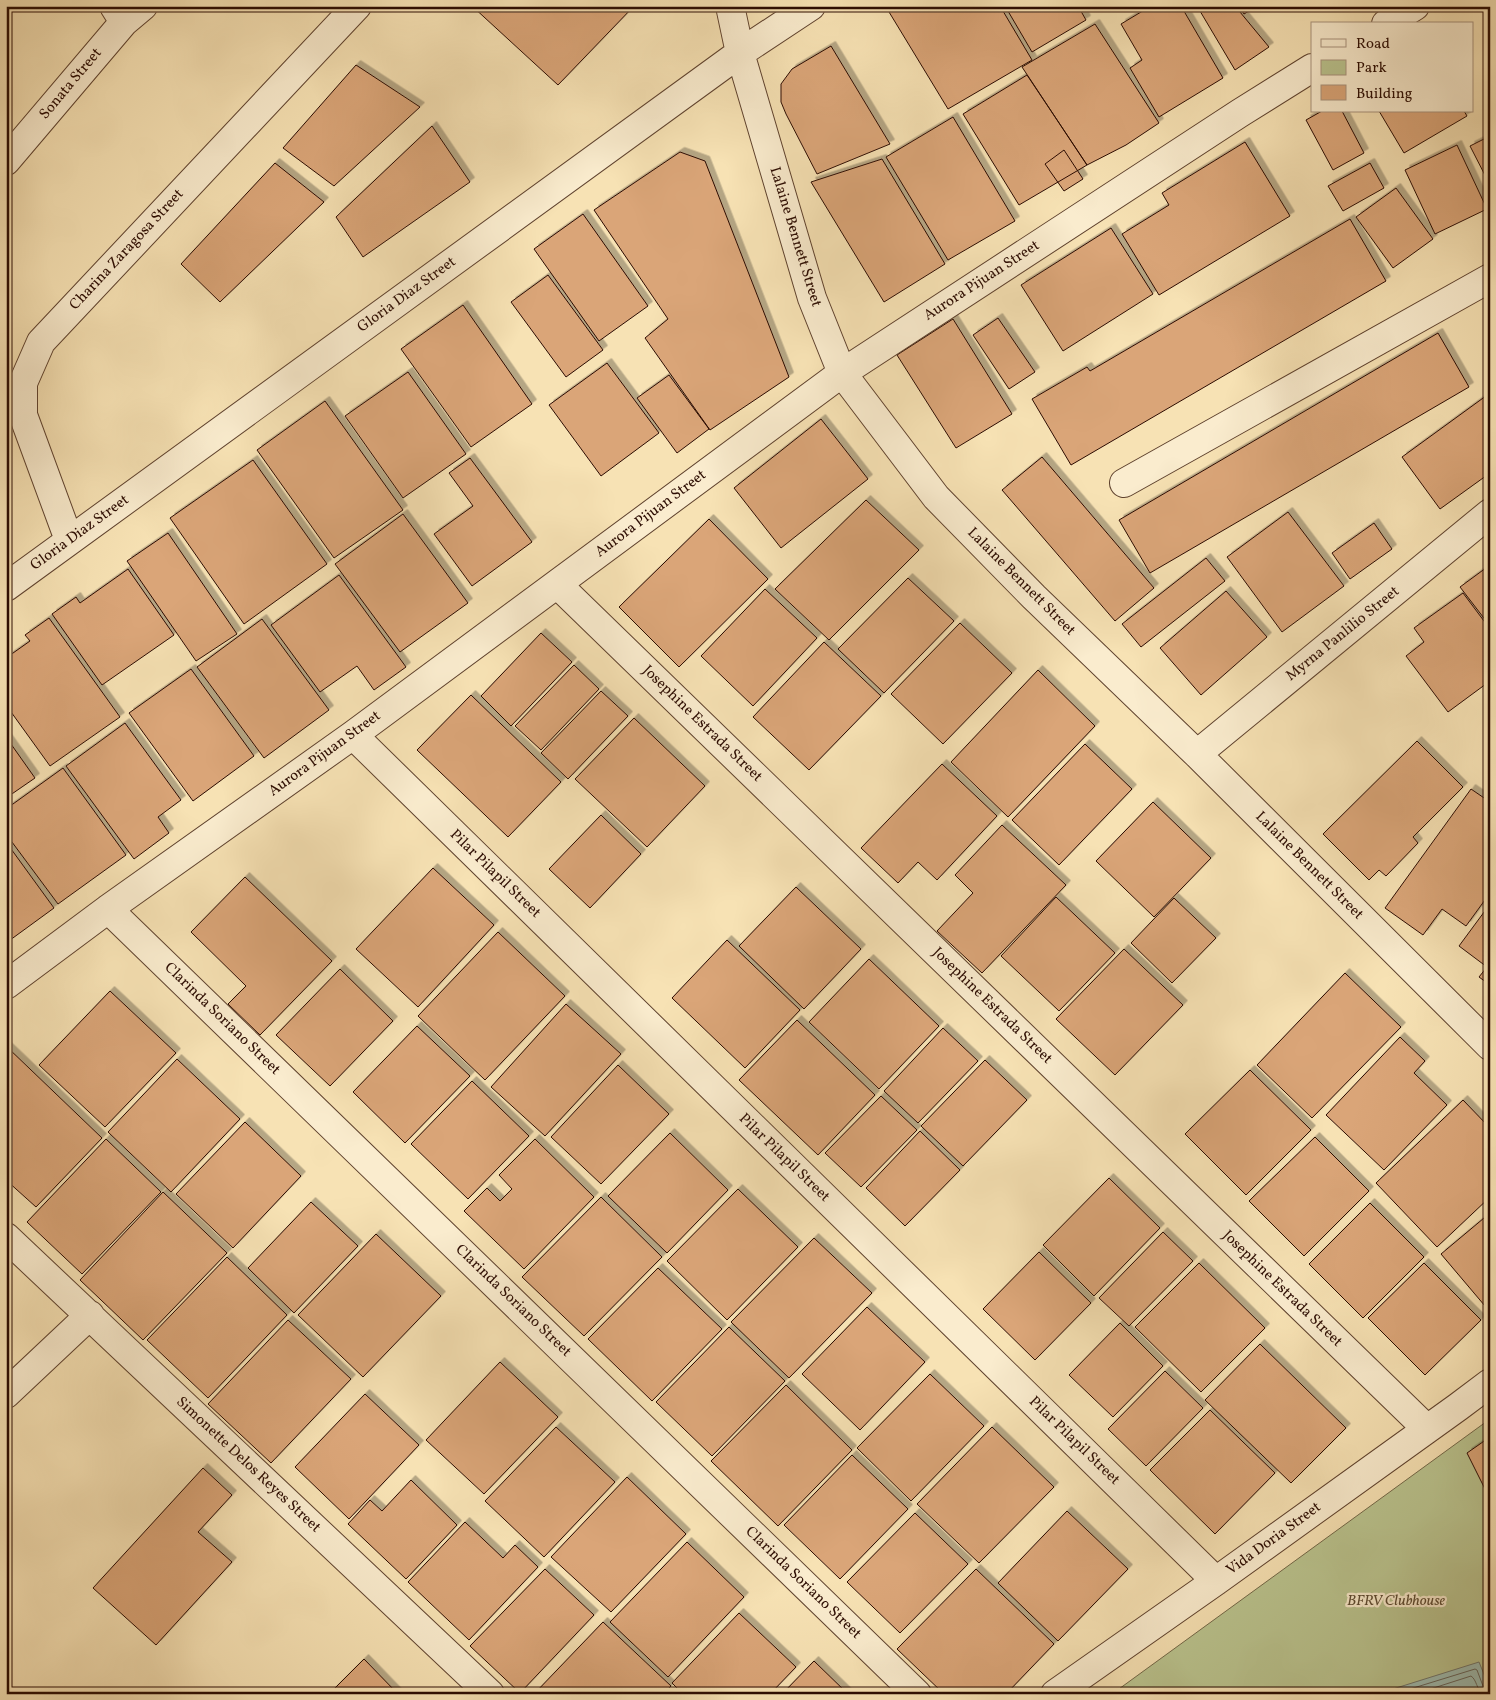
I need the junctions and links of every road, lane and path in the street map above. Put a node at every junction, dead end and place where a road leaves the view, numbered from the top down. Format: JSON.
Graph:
{"nodes":[{"id":1,"x":357,"y":6,"type":"edge"},
{"id":2,"x":730,"y":6,"type":"edge"},
{"id":3,"x":811,"y":6,"type":"edge"},
{"id":4,"x":1415,"y":6,"type":"edge"},
{"id":5,"x":127,"y":11,"type":"edge"},
{"id":6,"x":1389,"y":22,"type":"edge"},
{"id":7,"x":740,"y":53,"type":"junction"},
{"id":8,"x":1311,"y":69,"type":"edge"},
{"id":9,"x":6,"y":161,"type":"edge"},
{"id":10,"x":1490,"y":278,"type":"edge"},
{"id":11,"x":842,"y":373,"type":"junction"},
{"id":12,"x":1124,"y":483,"type":"dead end"},
{"id":13,"x":1490,"y":514,"type":"edge"},
{"id":14,"x":69,"y":540,"type":"junction"},
{"id":15,"x":557,"y":584,"type":"junction"},
{"id":16,"x":6,"y":587,"type":"edge"},
{"id":17,"x":353,"y":735,"type":"junction"},
{"id":18,"x":1197,"y":754,"type":"junction"},
{"id":19,"x":108,"y":909,"type":"junction"},
{"id":20,"x":6,"y":985,"type":"edge"},
{"id":21,"x":1490,"y":1046,"type":"edge"},
{"id":22,"x":6,"y":1237,"type":"edge"},
{"id":23,"x":90,"y":1315,"type":"junction"},
{"id":24,"x":1490,"y":1383,"type":"edge"},
{"id":25,"x":6,"y":1394,"type":"edge"},
{"id":26,"x":1426,"y":1429,"type":"junction"},
{"id":27,"x":1216,"y":1581,"type":"junction"},
{"id":28,"x":490,"y":1694,"type":"edge"},
{"id":29,"x":917,"y":1694,"type":"edge"},
{"id":30,"x":1055,"y":1694,"type":"edge"}],
"edges":[{"from":1,"to":14,"type":"street","name":"Charina Zaragosa Street"},
{"from":2,"to":7,"type":"street","name":"Lalaine Bennett Street"},
{"from":3,"to":7,"type":"street","name":"Gloria Diaz Street"},
{"from":4,"to":6,"type":"street"},
{"from":5,"to":9,"type":"street","name":"Sonata Street"},
{"from":7,"to":11,"type":"street","name":"Lalaine Bennett Street"},
{"from":7,"to":14,"type":"street","name":"Gloria Diaz Street"},
{"from":8,"to":11,"type":"street","name":"Aurora Pijuan Street"},
{"from":10,"to":12,"type":"street"},
{"from":11,"to":15,"type":"street","name":"Aurora Pijuan Street"},
{"from":11,"to":18,"type":"street","name":"Lalaine Bennett Street"},
{"from":13,"to":18,"type":"street","name":"Myrna Panlilio Street"},
{"from":14,"to":16,"type":"street","name":"Gloria Diaz Street"},
{"from":15,"to":17,"type":"street","name":"Aurora Pijuan Street"},
{"from":15,"to":26,"type":"street","name":"Josephine Estrada Street"},
{"from":17,"to":19,"type":"street","name":"Aurora Pijuan Street"},
{"from":17,"to":27,"type":"street","name":"Pilar Pilapil Street"},
{"from":18,"to":21,"type":"street","name":"Lalaine Bennett Street"},
{"from":19,"to":20,"type":"street","name":"Aurora Pijuan Street"},
{"from":19,"to":29,"type":"street","name":"Clarinda Soriano Street"},
{"from":22,"to":23,"type":"street","name":"Simonette Delos Reyes Street"},
{"from":23,"to":25,"type":"street"},
{"from":23,"to":28,"type":"street","name":"Simonette Delos Reyes Street"},
{"from":24,"to":26,"type":"street","name":"Vida Doria Street"},
{"from":26,"to":27,"type":"street","name":"Vida Doria Street"},
{"from":27,"to":30,"type":"street","name":"Vida Doria Street"}]}
